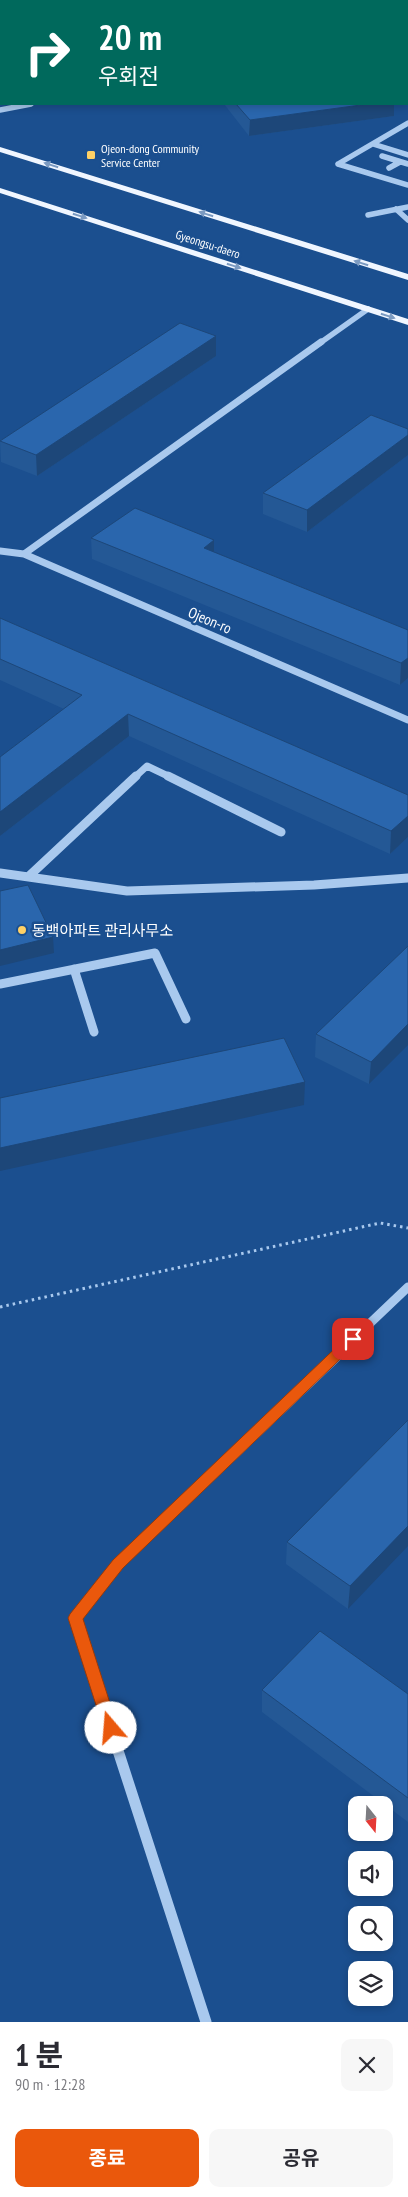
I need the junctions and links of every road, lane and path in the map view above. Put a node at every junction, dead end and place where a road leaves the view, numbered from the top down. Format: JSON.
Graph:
{"nodes":[{"id":1,"x":26,"y":105,"type":"edge"},
{"id":2,"x":0,"y":110,"type":"edge"},
{"id":3,"x":408,"y":123,"type":"edge"},
{"id":4,"x":373,"y":144,"type":"junction"},
{"id":5,"x":0,"y":149,"type":"edge"},
{"id":6,"x":408,"y":154,"type":"edge"},
{"id":7,"x":382,"y":156,"type":"dead end"},
{"id":8,"x":400,"y":162,"type":"junction"},
{"id":9,"x":408,"y":164,"type":"edge"},
{"id":10,"x":389,"y":168,"type":"dead end"},
{"id":11,"x":408,"y":185,"type":"edge"},
{"id":12,"x":0,"y":190,"type":"edge"},
{"id":13,"x":408,"y":207,"type":"edge"},
{"id":14,"x":396,"y":209,"type":"junction"},
{"id":15,"x":368,"y":215,"type":"dead end"},
{"id":16,"x":408,"y":220,"type":"edge"},
{"id":17,"x":408,"y":278,"type":"edge"},
{"id":18,"x":368,"y":309,"type":"junction"},
{"id":19,"x":408,"y":322,"type":"edge"},
{"id":20,"x":0,"y":550,"type":"edge"},
{"id":21,"x":24,"y":554,"type":"junction"},
{"id":22,"x":408,"y":720,"type":"edge"},
{"id":23,"x":281,"y":832,"type":"dead end"},
{"id":24,"x":0,"y":873,"type":"edge"},
{"id":25,"x":28,"y":877,"type":"junction"},
{"id":26,"x":408,"y":878,"type":"edge"},
{"id":27,"x":74,"y":969,"type":"junction"},
{"id":28,"x":0,"y":984,"type":"edge"},
{"id":29,"x":186,"y":1019,"type":"dead end"},
{"id":30,"x":94,"y":1032,"type":"dead end"},
{"id":31,"x":408,"y":1228,"type":"edge"},
{"id":32,"x":408,"y":1286,"type":"edge"},
{"id":33,"x":0,"y":1307,"type":"edge"},
{"id":34,"x":206,"y":2022,"type":"edge"}],
"edges":[{"from":1,"to":2,"type":"street"},
{"from":3,"to":4,"type":"street"},
{"from":4,"to":6,"type":"street"},
{"from":4,"to":11,"type":"street"},
{"from":17,"to":5,"type":"main road","name":"Gyeongsu-daero","one_way":true},
{"from":7,"to":8,"type":"street"},
{"from":8,"to":9,"type":"street"},
{"from":8,"to":10,"type":"street"},
{"from":12,"to":18,"type":"main road","name":"Gyeongsu-daero","one_way":true},
{"from":13,"to":14,"type":"street"},
{"from":14,"to":15,"type":"street"},
{"from":14,"to":16,"type":"street"},
{"from":18,"to":19,"type":"main road","name":"Gyeongsu-daero","one_way":true},
{"from":18,"to":21,"type":"street"},
{"from":20,"to":21,"type":"street","name":"Ojeon-ro"},
{"from":21,"to":22,"type":"street","name":"Ojeon-ro"},
{"from":23,"to":25,"type":"street"},
{"from":24,"to":25,"type":"street"},
{"from":25,"to":26,"type":"street"},
{"from":27,"to":28,"type":"street"},
{"from":27,"to":29,"type":"street"},
{"from":27,"to":30,"type":"street"},
{"from":31,"to":33,"type":"path"},
{"from":32,"to":34,"type":"street"}]}
